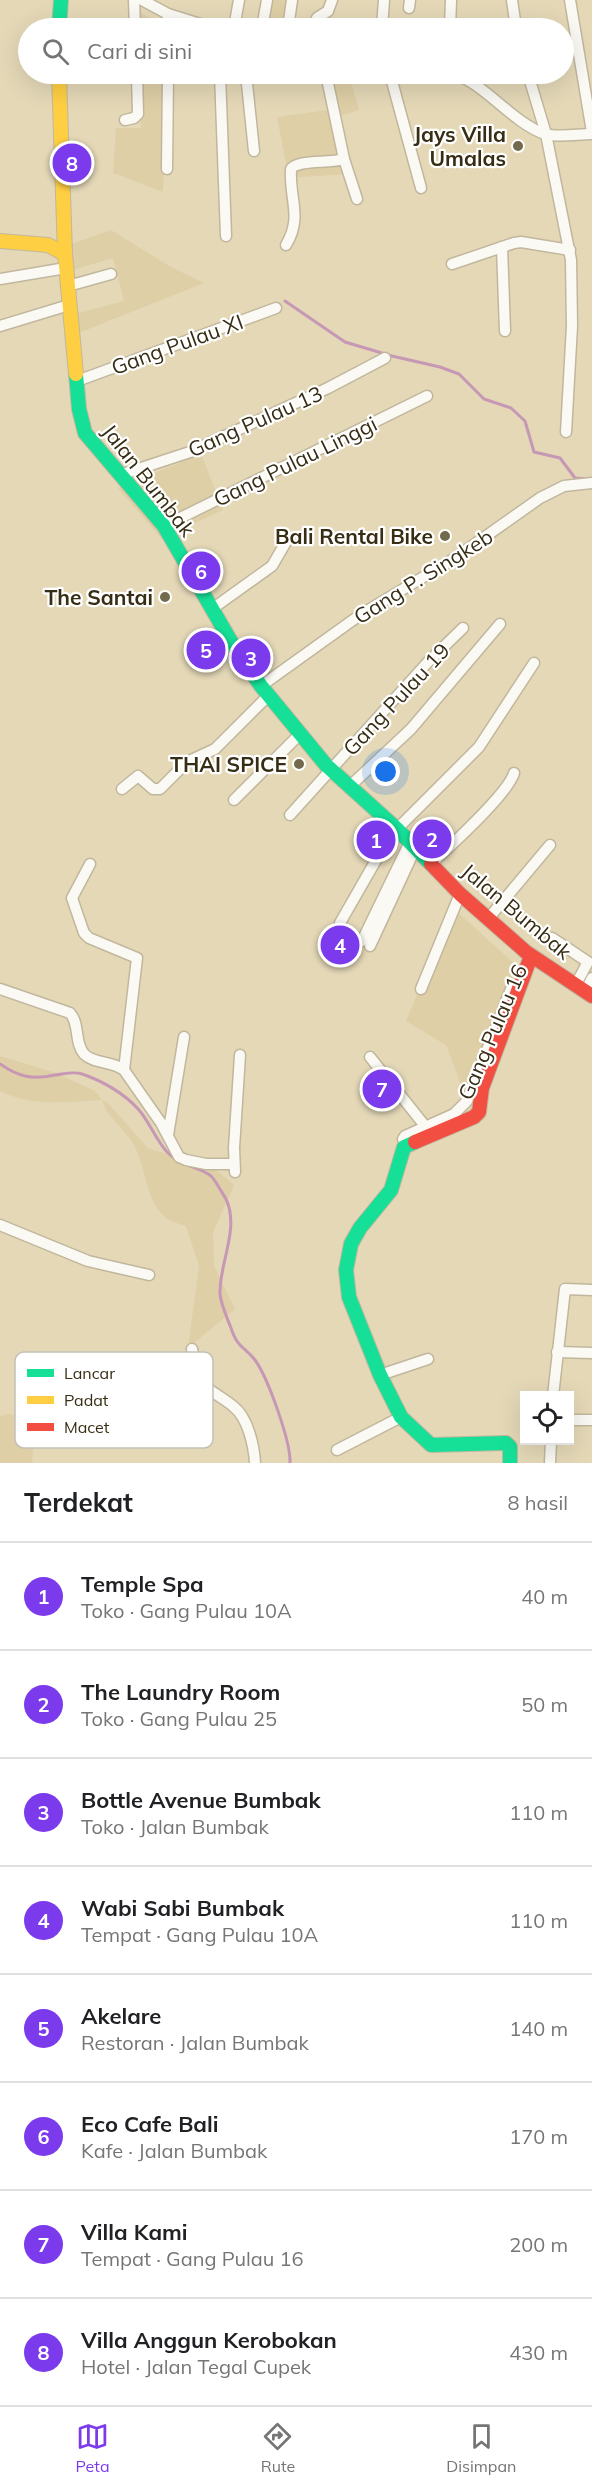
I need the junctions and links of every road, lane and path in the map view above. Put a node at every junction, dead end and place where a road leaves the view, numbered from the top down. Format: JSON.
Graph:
{"nodes":[{"id":1,"x":61,"y":0,"type":"edge"},
{"id":2,"x":134,"y":0,"type":"edge"},
{"id":3,"x":142,"y":0,"type":"edge"},
{"id":4,"x":239,"y":0,"type":"edge"},
{"id":5,"x":267,"y":0,"type":"edge"},
{"id":6,"x":292,"y":0,"type":"edge"},
{"id":7,"x":332,"y":0,"type":"edge"},
{"id":8,"x":384,"y":0,"type":"edge"},
{"id":9,"x":451,"y":0,"type":"edge"},
{"id":10,"x":512,"y":0,"type":"edge"},
{"id":11,"x":570,"y":0,"type":"edge"},
{"id":12,"x":163,"y":8,"type":"edge"},
{"id":13,"x":60,"y":18,"type":"edge"},
{"id":14,"x":135,"y":18,"type":"edge"},
{"id":15,"x":188,"y":18,"type":"edge"},
{"id":16,"x":236,"y":18,"type":"edge"},
{"id":17,"x":264,"y":18,"type":"edge"},
{"id":18,"x":289,"y":18,"type":"edge"},
{"id":19,"x":317,"y":18,"type":"edge"},
{"id":20,"x":383,"y":18,"type":"edge"},
{"id":21,"x":450,"y":18,"type":"edge"},
{"id":22,"x":515,"y":18,"type":"edge"},
{"id":23,"x":573,"y":18,"type":"edge"},
{"id":24,"x":574,"y":24,"type":"edge"},
{"id":25,"x":59,"y":84,"type":"edge"},
{"id":26,"x":137,"y":84,"type":"edge"},
{"id":27,"x":168,"y":84,"type":"edge"},
{"id":28,"x":220,"y":84,"type":"edge"},
{"id":29,"x":247,"y":84,"type":"edge"},
{"id":30,"x":328,"y":84,"type":"edge"},
{"id":31,"x":393,"y":84,"type":"edge"},
{"id":32,"x":473,"y":84,"type":"edge"},
{"id":33,"x":531,"y":84,"type":"edge"},
{"id":34,"x":125,"y":120,"type":"dead end"},
{"id":35,"x":592,"y":133,"type":"edge"},
{"id":36,"x":546,"y":134,"type":"junction"},
{"id":37,"x":254,"y":151,"type":"dead end"},
{"id":38,"x":344,"y":159,"type":"junction"},
{"id":39,"x":167,"y":169,"type":"dead end"},
{"id":40,"x":421,"y":188,"type":"dead end"},
{"id":41,"x":357,"y":199,"type":"dead end"},
{"id":42,"x":226,"y":236,"type":"dead end"},
{"id":43,"x":0,"y":241,"type":"edge"},
{"id":44,"x":286,"y":245,"type":"dead end"},
{"id":45,"x":502,"y":247,"type":"junction"},
{"id":46,"x":570,"y":250,"type":"junction"},
{"id":47,"x":66,"y":261,"type":"junction"},
{"id":48,"x":452,"y":264,"type":"dead end"},
{"id":49,"x":111,"y":274,"type":"dead end"},
{"id":50,"x":0,"y":279,"type":"edge"},
{"id":51,"x":68,"y":286,"type":"junction"},
{"id":52,"x":69,"y":305,"type":"junction"},
{"id":53,"x":276,"y":308,"type":"dead end"},
{"id":54,"x":0,"y":326,"type":"edge"},
{"id":55,"x":505,"y":331,"type":"dead end"},
{"id":56,"x":385,"y":358,"type":"dead end"},
{"id":57,"x":77,"y":381,"type":"junction"},
{"id":58,"x":427,"y":396,"type":"dead end"},
{"id":59,"x":566,"y":432,"type":"dead end"},
{"id":60,"x":120,"y":475,"type":"junction"},
{"id":61,"x":592,"y":483,"type":"edge"},
{"id":62,"x":164,"y":526,"type":"junction"},
{"id":63,"x":286,"y":542,"type":"dead end"},
{"id":64,"x":212,"y":609,"type":"junction"},
{"id":65,"x":500,"y":624,"type":"dead end"},
{"id":66,"x":463,"y":628,"type":"dead end"},
{"id":67,"x":534,"y":663,"type":"dead end"},
{"id":68,"x":264,"y":691,"type":"junction"},
{"id":69,"x":300,"y":734,"type":"junction"},
{"id":70,"x":330,"y":770,"type":"junction"},
{"id":71,"x":514,"y":772,"type":"dead end"},
{"id":72,"x":348,"y":787,"type":"junction"},
{"id":73,"x":122,"y":789,"type":"dead end"},
{"id":74,"x":234,"y":800,"type":"dead end"},
{"id":75,"x":290,"y":815,"type":"dead end"},
{"id":76,"x":396,"y":828,"type":"junction"},
{"id":77,"x":413,"y":845,"type":"junction"},
{"id":78,"x":550,"y":845,"type":"dead end"},
{"id":79,"x":90,"y":864,"type":"dead end"},
{"id":80,"x":431,"y":864,"type":"junction"},
{"id":81,"x":460,"y":894,"type":"junction"},
{"id":82,"x":488,"y":919,"type":"junction"},
{"id":83,"x":340,"y":923,"type":"dead end"},
{"id":84,"x":552,"y":938,"type":"dead end"},
{"id":85,"x":366,"y":943,"type":"dead end"},
{"id":86,"x":528,"y":954,"type":"junction"},
{"id":87,"x":592,"y":978,"type":"edge"},
{"id":88,"x":0,"y":989,"type":"edge"},
{"id":89,"x":421,"y":989,"type":"dead end"},
{"id":90,"x":584,"y":992,"type":"edge"},
{"id":91,"x":184,"y":1037,"type":"dead end"},
{"id":92,"x":240,"y":1055,"type":"dead end"},
{"id":93,"x":370,"y":1057,"type":"dead end"},
{"id":94,"x":124,"y":1070,"type":"junction"},
{"id":95,"x":425,"y":1126,"type":"junction"},
{"id":96,"x":168,"y":1135,"type":"junction"},
{"id":97,"x":403,"y":1139,"type":"dead end"},
{"id":98,"x":0,"y":1225,"type":"edge"},
{"id":99,"x":149,"y":1275,"type":"dead end"},
{"id":100,"x":592,"y":1290,"type":"edge"},
{"id":101,"x":192,"y":1349,"type":"dead end"},
{"id":102,"x":193,"y":1352,"type":"edge"},
{"id":103,"x":557,"y":1352,"type":"junction"},
{"id":104,"x":592,"y":1353,"type":"edge"},
{"id":105,"x":428,"y":1359,"type":"dead end"},
{"id":106,"x":380,"y":1375,"type":"junction"},
{"id":107,"x":213,"y":1390,"type":"edge"},
{"id":108,"x":553,"y":1391,"type":"edge"},
{"id":109,"x":401,"y":1417,"type":"junction"},
{"id":110,"x":574,"y":1420,"type":"edge"},
{"id":111,"x":592,"y":1420,"type":"edge"},
{"id":112,"x":551,"y":1445,"type":"edge"},
{"id":113,"x":337,"y":1450,"type":"dead end"},
{"id":114,"x":255,"y":1463,"type":"edge"},
{"id":115,"x":510,"y":1463,"type":"edge"},
{"id":116,"x":550,"y":1463,"type":"edge"}],
"edges":[{"from":1,"to":13,"type":"street"},
{"from":2,"to":14,"type":"street"},
{"from":3,"to":12,"type":"street"},
{"from":4,"to":16,"type":"street"},
{"from":5,"to":17,"type":"street"},
{"from":6,"to":18,"type":"street"},
{"from":7,"to":19,"type":"street"},
{"from":8,"to":20,"type":"street"},
{"from":9,"to":21,"type":"street"},
{"from":10,"to":22,"type":"street"},
{"from":11,"to":23,"type":"street"},
{"from":12,"to":15,"type":"street"},
{"from":24,"to":35,"type":"street"},
{"from":25,"to":47,"type":"street","name":"Jalan Bumbak"},
{"from":26,"to":34,"type":"street"},
{"from":27,"to":39,"type":"street"},
{"from":28,"to":42,"type":"street"},
{"from":29,"to":37,"type":"street"},
{"from":30,"to":38,"type":"street"},
{"from":31,"to":40,"type":"street"},
{"from":32,"to":36,"type":"street"},
{"from":33,"to":36,"type":"street"},
{"from":35,"to":36,"type":"street"},
{"from":36,"to":46,"type":"street"},
{"from":38,"to":41,"type":"street"},
{"from":38,"to":44,"type":"street"},
{"from":43,"to":47,"type":"street"},
{"from":45,"to":46,"type":"street"},
{"from":45,"to":48,"type":"street"},
{"from":45,"to":55,"type":"street"},
{"from":46,"to":59,"type":"street"},
{"from":47,"to":50,"type":"street"},
{"from":47,"to":51,"type":"street","name":"Jalan Bumbak"},
{"from":49,"to":51,"type":"street"},
{"from":51,"to":52,"type":"street","name":"Jalan Bumbak"},
{"from":52,"to":54,"type":"street"},
{"from":52,"to":57,"type":"street","name":"Jalan Bumbak"},
{"from":53,"to":57,"type":"street","name":"Gang Pulau XI"},
{"from":56,"to":60,"type":"street","name":"Gang Pulau 13"},
{"from":57,"to":60,"type":"street","name":"Jalan Bumbak"},
{"from":58,"to":62,"type":"street","name":"Gang Pulau Linggi"},
{"from":60,"to":62,"type":"street","name":"Jalan Bumbak"},
{"from":61,"to":68,"type":"street","name":"Gang P. Singkeb"},
{"from":62,"to":64,"type":"street","name":"Jalan Bumbak"},
{"from":63,"to":64,"type":"street"},
{"from":64,"to":68,"type":"street","name":"Jalan Bumbak"},
{"from":65,"to":72,"type":"street"},
{"from":66,"to":70,"type":"street","name":"Gang Pulau 19"},
{"from":67,"to":76,"type":"street"},
{"from":68,"to":69,"type":"street","name":"Jalan Bumbak"},
{"from":68,"to":73,"type":"street","name":"Gang P. Singkeb"},
{"from":69,"to":70,"type":"street","name":"Jalan Bumbak"},
{"from":69,"to":74,"type":"street"},
{"from":70,"to":72,"type":"street","name":"Jalan Bumbak"},
{"from":70,"to":75,"type":"street","name":"Gang Pulau 19"},
{"from":71,"to":80,"type":"street"},
{"from":72,"to":76,"type":"street","name":"Jalan Bumbak"},
{"from":76,"to":77,"type":"street","name":"Jalan Bumbak"},
{"from":76,"to":83,"type":"street"},
{"from":77,"to":80,"type":"street","name":"Jalan Bumbak"},
{"from":77,"to":85,"type":"street"},
{"from":78,"to":82,"type":"street"},
{"from":79,"to":94,"type":"street"},
{"from":80,"to":81,"type":"street","name":"Jalan Bumbak"},
{"from":81,"to":82,"type":"street","name":"Jalan Bumbak"},
{"from":81,"to":89,"type":"street"},
{"from":82,"to":86,"type":"street","name":"Jalan Bumbak"},
{"from":84,"to":90,"type":"street"},
{"from":86,"to":90,"type":"street","name":"Jalan Bumbak"},
{"from":86,"to":95,"type":"street","name":"Gang Pulau 16"},
{"from":86,"to":106,"type":"street"},
{"from":87,"to":90,"type":"street"},
{"from":88,"to":94,"type":"street"},
{"from":91,"to":96,"type":"street"},
{"from":92,"to":96,"type":"street"},
{"from":93,"to":95,"type":"street"},
{"from":94,"to":96,"type":"street"},
{"from":95,"to":97,"type":"street","name":"Gang Pulau 16"},
{"from":98,"to":99,"type":"street"},
{"from":100,"to":103,"type":"street"},
{"from":101,"to":102,"type":"street"},
{"from":103,"to":104,"type":"street"},
{"from":103,"to":108,"type":"street"},
{"from":105,"to":106,"type":"street"},
{"from":106,"to":109,"type":"street"},
{"from":107,"to":114,"type":"street"},
{"from":109,"to":113,"type":"street"},
{"from":109,"to":115,"type":"street"},
{"from":110,"to":111,"type":"street"},
{"from":112,"to":116,"type":"street"}]}
